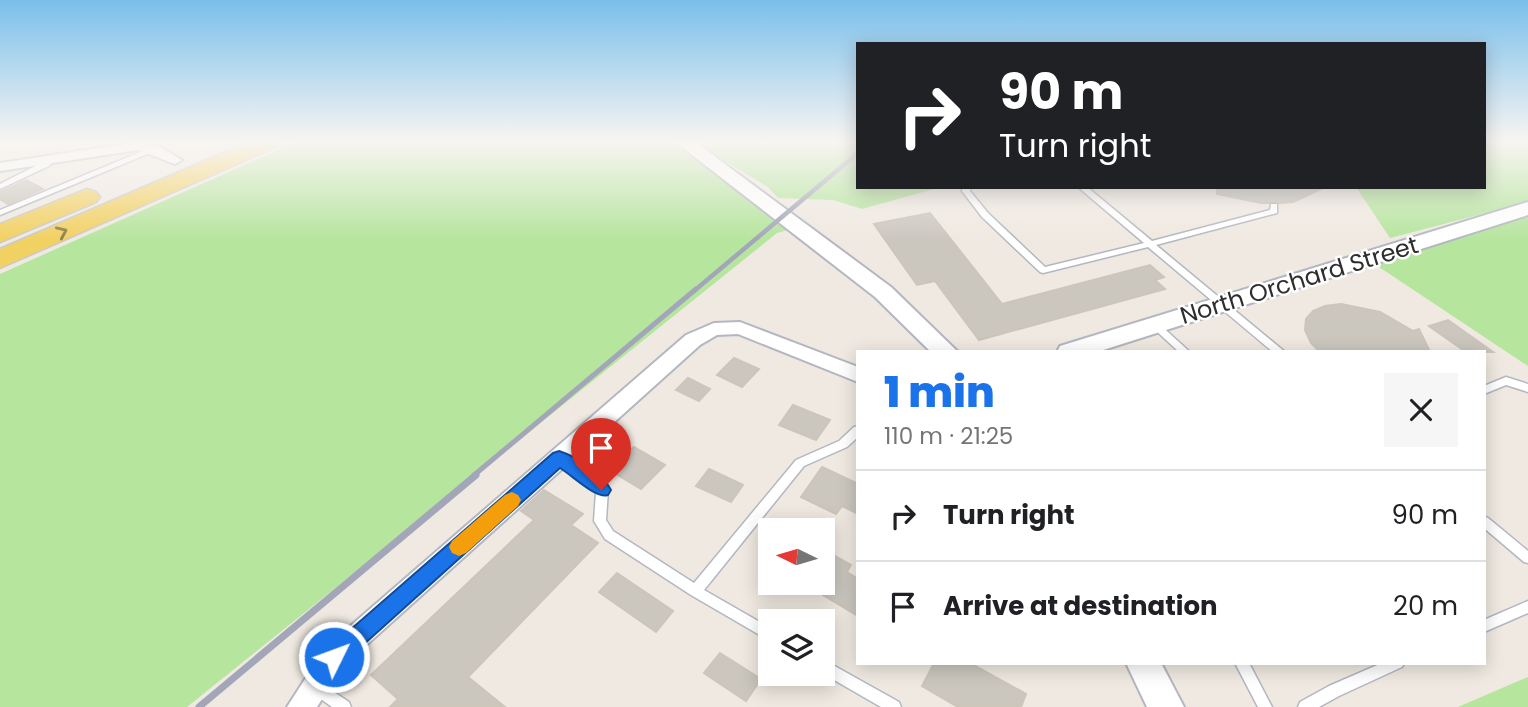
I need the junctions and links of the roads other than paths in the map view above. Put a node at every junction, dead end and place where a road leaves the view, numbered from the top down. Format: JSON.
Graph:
{"nodes":[{"id":1,"x":26,"y":174,"type":"edge"},
{"id":2,"x":120,"y":174,"type":"edge"},
{"id":3,"x":195,"y":174,"type":"edge"},
{"id":4,"x":727,"y":174,"type":"edge"},
{"id":5,"x":0,"y":187,"type":"edge"},
{"id":6,"x":966,"y":189,"type":"edge"},
{"id":7,"x":1084,"y":189,"type":"edge"},
{"id":8,"x":1274,"y":206,"type":"dead end"},
{"id":9,"x":1528,"y":208,"type":"edge"},
{"id":10,"x":2,"y":225,"type":"edge"},
{"id":11,"x":1150,"y":244,"type":"junction"},
{"id":12,"x":0,"y":259,"type":"edge"},
{"id":13,"x":1223,"y":303,"type":"junction"},
{"id":14,"x":1155,"y":325,"type":"junction"},
{"id":15,"x":944,"y":350,"type":"edge"},
{"id":16,"x":1075,"y":350,"type":"edge"},
{"id":17,"x":1183,"y":350,"type":"edge"},
{"id":18,"x":1278,"y":350,"type":"edge"},
{"id":19,"x":856,"y":374,"type":"edge"},
{"id":20,"x":1528,"y":388,"type":"edge"},
{"id":21,"x":1486,"y":389,"type":"edge"},
{"id":22,"x":856,"y":432,"type":"edge"},
{"id":23,"x":559,"y":458,"type":"junction"},
{"id":24,"x":1486,"y":523,"type":"edge"},
{"id":25,"x":1528,"y":558,"type":"edge"},
{"id":26,"x":695,"y":591,"type":"junction"},
{"id":27,"x":1528,"y":607,"type":"edge"},
{"id":28,"x":1486,"y":625,"type":"edge"},
{"id":29,"x":758,"y":628,"type":"edge"},
{"id":30,"x":1144,"y":665,"type":"edge"},
{"id":31,"x":1243,"y":665,"type":"edge"},
{"id":32,"x":1392,"y":665,"type":"edge"},
{"id":33,"x":835,"y":673,"type":"edge"},
{"id":34,"x":315,"y":686,"type":"junction"},
{"id":35,"x":301,"y":707,"type":"edge"},
{"id":36,"x":344,"y":707,"type":"edge"},
{"id":37,"x":894,"y":707,"type":"edge"},
{"id":38,"x":1166,"y":707,"type":"edge"},
{"id":39,"x":1265,"y":707,"type":"edge"},
{"id":40,"x":1304,"y":707,"type":"edge"}],
"edges":[{"from":1,"to":5,"type":"lane"},
{"from":2,"to":10,"type":"main road"},
{"from":12,"to":3,"type":"main road","one_way":true},
{"from":4,"to":15,"type":"street"},
{"from":6,"to":11,"type":"lane"},
{"from":7,"to":11,"type":"lane"},
{"from":8,"to":11,"type":"lane"},
{"from":9,"to":13,"type":"street","name":"North Orchard Street"},
{"from":11,"to":13,"type":"lane"},
{"from":13,"to":14,"type":"street","name":"North Orchard Street"},
{"from":13,"to":18,"type":"lane"},
{"from":14,"to":16,"type":"street","name":"North Orchard Street"},
{"from":14,"to":17,"type":"lane"},
{"from":19,"to":23,"type":"street"},
{"from":20,"to":21,"type":"lane"},
{"from":22,"to":26,"type":"lane"},
{"from":23,"to":26,"type":"lane"},
{"from":23,"to":34,"type":"street"},
{"from":24,"to":25,"type":"lane"},
{"from":26,"to":29,"type":"lane"},
{"from":27,"to":28,"type":"lane"},
{"from":30,"to":38,"type":"street"},
{"from":31,"to":39,"type":"lane"},
{"from":32,"to":40,"type":"lane"},
{"from":33,"to":37,"type":"lane"},
{"from":34,"to":35,"type":"street"},
{"from":34,"to":36,"type":"lane"}]}
